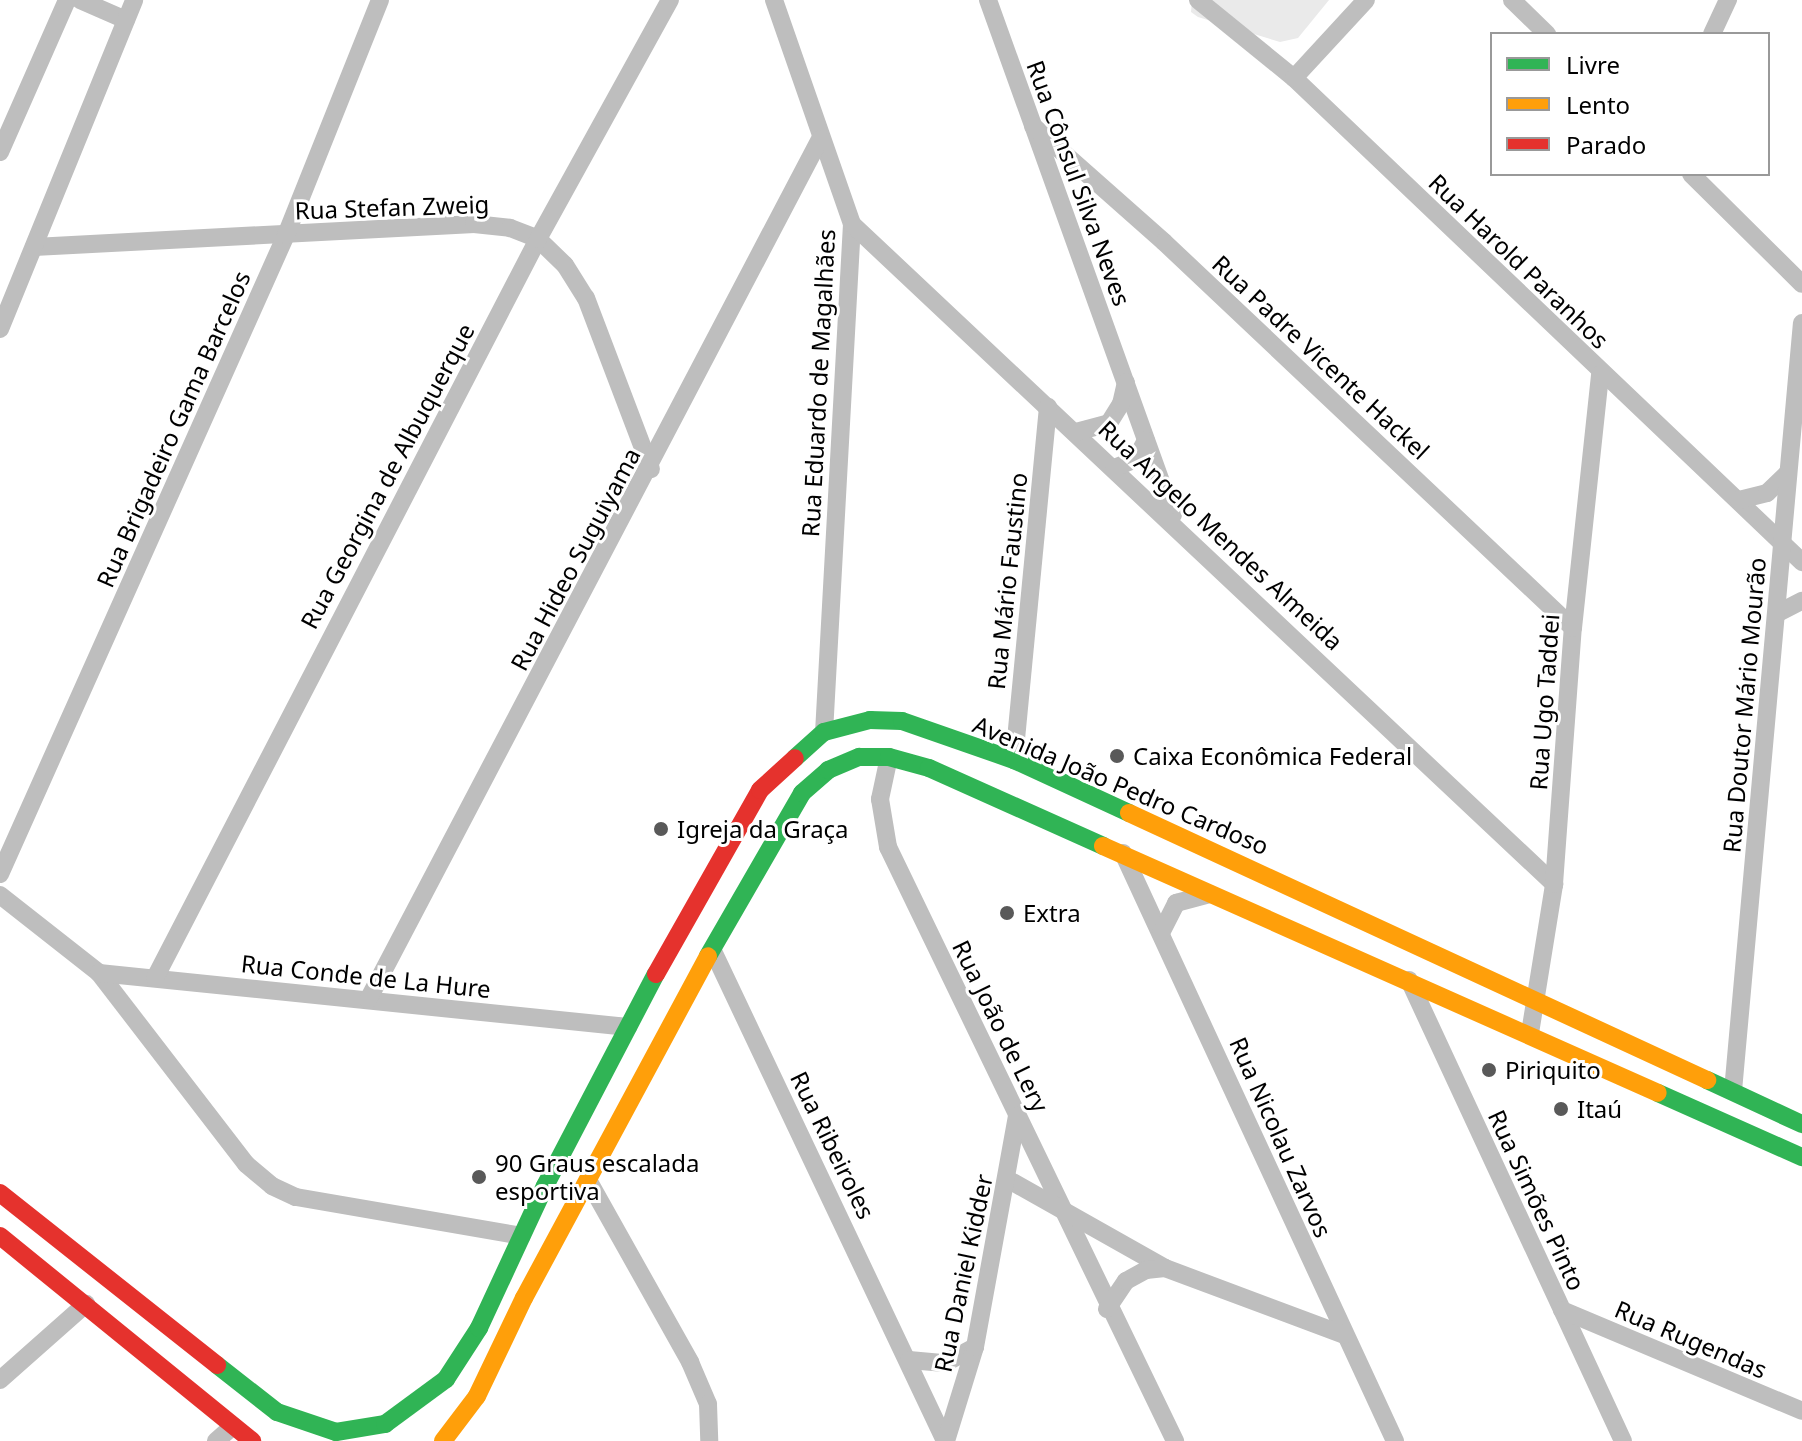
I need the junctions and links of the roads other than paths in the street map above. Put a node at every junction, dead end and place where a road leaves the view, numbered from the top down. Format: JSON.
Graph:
{"nodes":[{"id":1,"x":67,"y":0,"type":"edge"},
{"id":2,"x":80,"y":0,"type":"edge"},
{"id":3,"x":134,"y":0,"type":"edge"},
{"id":4,"x":380,"y":0,"type":"edge"},
{"id":5,"x":670,"y":0,"type":"edge"},
{"id":6,"x":774,"y":0,"type":"edge"},
{"id":7,"x":988,"y":0,"type":"edge"},
{"id":8,"x":1198,"y":0,"type":"edge"},
{"id":9,"x":1366,"y":0,"type":"edge"},
{"id":10,"x":1512,"y":0,"type":"edge"},
{"id":11,"x":1728,"y":0,"type":"edge"},
{"id":12,"x":126,"y":20,"type":"junction"},
{"id":13,"x":1545,"y":32,"type":"edge"},
{"id":14,"x":1713,"y":32,"type":"edge"},
{"id":15,"x":1294,"y":78,"type":"junction"},
{"id":16,"x":1033,"y":126,"type":"junction"},
{"id":17,"x":820,"y":139,"type":"junction"},
{"id":18,"x":0,"y":152,"type":"edge"},
{"id":19,"x":1693,"y":176,"type":"edge"},
{"id":20,"x":852,"y":224,"type":"junction"},
{"id":21,"x":286,"y":235,"type":"junction"},
{"id":22,"x":538,"y":239,"type":"junction"},
{"id":23,"x":34,"y":247,"type":"junction"},
{"id":24,"x":1802,"y":284,"type":"edge"},
{"id":25,"x":1802,"y":323,"type":"edge"},
{"id":26,"x":0,"y":329,"type":"edge"},
{"id":27,"x":1600,"y":374,"type":"junction"},
{"id":28,"x":1126,"y":383,"type":"junction"},
{"id":29,"x":1048,"y":407,"type":"junction"},
{"id":30,"x":1076,"y":432,"type":"junction"},
{"id":31,"x":1146,"y":440,"type":"junction"},
{"id":32,"x":1114,"y":468,"type":"junction"},
{"id":33,"x":651,"y":469,"type":"junction"},
{"id":34,"x":1788,"y":473,"type":"junction"},
{"id":35,"x":1739,"y":500,"type":"junction"},
{"id":36,"x":1177,"y":525,"type":"junction"},
{"id":37,"x":1783,"y":543,"type":"junction"},
{"id":38,"x":1802,"y":562,"type":"edge"},
{"id":39,"x":1802,"y":601,"type":"edge"},
{"id":40,"x":1778,"y":613,"type":"junction"},
{"id":41,"x":1573,"y":628,"type":"junction"},
{"id":42,"x":824,"y":732,"type":"junction"},
{"id":43,"x":889,"y":757,"type":"junction"},
{"id":44,"x":1014,"y":760,"type":"junction"},
{"id":45,"x":1123,"y":853,"type":"junction"},
{"id":46,"x":0,"y":874,"type":"edge"},
{"id":47,"x":1554,"y":884,"type":"junction"},
{"id":48,"x":1214,"y":893,"type":"junction"},
{"id":49,"x":0,"y":895,"type":"edge"},
{"id":50,"x":1161,"y":933,"type":"junction"},
{"id":51,"x":713,"y":951,"type":"junction"},
{"id":52,"x":99,"y":973,"type":"junction"},
{"id":53,"x":155,"y":978,"type":"junction"},
{"id":54,"x":1409,"y":980,"type":"junction"},
{"id":55,"x":1536,"y":997,"type":"junction"},
{"id":56,"x":368,"y":1000,"type":"junction"},
{"id":57,"x":628,"y":1027,"type":"junction"},
{"id":58,"x":1530,"y":1033,"type":"junction"},
{"id":59,"x":1733,"y":1091,"type":"junction"},
{"id":60,"x":1017,"y":1113,"type":"junction"},
{"id":61,"x":1802,"y":1124,"type":"edge"},
{"id":62,"x":1802,"y":1157,"type":"edge"},
{"id":63,"x":588,"y":1180,"type":"junction"},
{"id":64,"x":1009,"y":1180,"type":"junction"},
{"id":65,"x":0,"y":1193,"type":"edge"},
{"id":66,"x":1058,"y":1207,"type":"junction"},
{"id":67,"x":0,"y":1236,"type":"edge"},
{"id":68,"x":522,"y":1236,"type":"junction"},
{"id":69,"x":1165,"y":1268,"type":"junction"},
{"id":70,"x":86,"y":1304,"type":"junction"},
{"id":71,"x":1107,"y":1309,"type":"junction"},
{"id":72,"x":1562,"y":1310,"type":"junction"},
{"id":73,"x":1344,"y":1335,"type":"junction"},
{"id":74,"x":975,"y":1347,"type":"junction"},
{"id":75,"x":909,"y":1360,"type":"junction"},
{"id":76,"x":0,"y":1380,"type":"edge"},
{"id":77,"x":1802,"y":1411,"type":"edge"},
{"id":78,"x":233,"y":1426,"type":"junction"},
{"id":79,"x":340,"y":1436,"type":"edge"},
{"id":80,"x":216,"y":1441,"type":"edge"},
{"id":81,"x":252,"y":1441,"type":"edge"},
{"id":82,"x":443,"y":1441,"type":"edge"},
{"id":83,"x":709,"y":1441,"type":"edge"},
{"id":84,"x":946,"y":1441,"type":"edge"},
{"id":85,"x":1175,"y":1441,"type":"edge"},
{"id":86,"x":1395,"y":1441,"type":"edge"},
{"id":87,"x":1623,"y":1441,"type":"edge"}],
"edges":[{"from":1,"to":18,"type":"street"},
{"from":2,"to":12,"type":"street"},
{"from":3,"to":12,"type":"street"},
{"from":4,"to":21,"type":"street","name":"Rua Brigadeiro Gama Barcelos"},
{"from":5,"to":22,"type":"street","name":"Rua Georgina de Albuquerque"},
{"from":6,"to":17,"type":"street","name":"Rua Eduardo de Magalhães"},
{"from":7,"to":16,"type":"street","name":"Rua Cônsul Silva Neves"},
{"from":8,"to":15,"type":"street","name":"Rua Harold Paranhos"},
{"from":9,"to":15,"type":"street"},
{"from":10,"to":13,"type":"street"},
{"from":11,"to":14,"type":"street"},
{"from":12,"to":23,"type":"street"},
{"from":15,"to":27,"type":"street","name":"Rua Harold Paranhos"},
{"from":16,"to":28,"type":"street","name":"Rua Cônsul Silva Neves"},
{"from":16,"to":41,"type":"street","name":"Rua Padre Vicente Hackel"},
{"from":17,"to":20,"type":"street","name":"Rua Eduardo de Magalhães"},
{"from":17,"to":33,"type":"street","name":"Rua Hideo Suguiyama"},
{"from":19,"to":24,"type":"street"},
{"from":20,"to":29,"type":"street","name":"Rua Angelo Mendes Almeida"},
{"from":20,"to":42,"type":"street","name":"Rua Eduardo de Magalhães"},
{"from":21,"to":22,"type":"street","name":"Rua Stefan Zweig"},
{"from":21,"to":23,"type":"street","name":"Rua Stefan Zweig"},
{"from":21,"to":46,"type":"street","name":"Rua Brigadeiro Gama Barcelos"},
{"from":22,"to":33,"type":"street","name":"Rua Stefan Zweig"},
{"from":22,"to":53,"type":"street","name":"Rua Georgina de Albuquerque"},
{"from":23,"to":26,"type":"street"},
{"from":25,"to":34,"type":"street","name":"Rua Doutor Mário Mourão"},
{"from":27,"to":35,"type":"street","name":"Rua Harold Paranhos"},
{"from":27,"to":41,"type":"street","name":"Rua Ugo Taddei"},
{"from":28,"to":30,"type":"street"},
{"from":28,"to":31,"type":"street","name":"Rua Cônsul Silva Neves"},
{"from":29,"to":30,"type":"street","name":"Rua Angelo Mendes Almeida"},
{"from":29,"to":44,"type":"street","name":"Rua Mário Faustino"},
{"from":30,"to":32,"type":"street","name":"Rua Angelo Mendes Almeida"},
{"from":31,"to":32,"type":"street"},
{"from":31,"to":36,"type":"street","name":"Rua Cônsul Silva Neves"},
{"from":32,"to":36,"type":"street","name":"Rua Angelo Mendes Almeida"},
{"from":33,"to":56,"type":"street","name":"Rua Hideo Suguiyama"},
{"from":34,"to":35,"type":"street"},
{"from":34,"to":37,"type":"street","name":"Rua Doutor Mário Mourão"},
{"from":35,"to":37,"type":"street","name":"Rua Harold Paranhos"},
{"from":36,"to":47,"type":"street","name":"Rua Angelo Mendes Almeida"},
{"from":37,"to":38,"type":"street","name":"Rua Harold Paranhos"},
{"from":37,"to":40,"type":"street","name":"Rua Doutor Mário Mourão"},
{"from":39,"to":40,"type":"street"},
{"from":40,"to":59,"type":"street","name":"Rua Doutor Mário Mourão"},
{"from":41,"to":47,"type":"street","name":"Rua Ugo Taddei"},
{"from":42,"to":44,"type":"main road","name":"Avenida João Pedro Cardoso"},
{"from":42,"to":57,"type":"main road","name":"Avenida João Pedro Cardoso"},
{"from":43,"to":45,"type":"main road"},
{"from":43,"to":51,"type":"main road"},
{"from":43,"to":60,"type":"street","name":"Rua João de Lery"},
{"from":44,"to":55,"type":"main road","name":"Avenida João Pedro Cardoso"},
{"from":45,"to":48,"type":"main road"},
{"from":45,"to":50,"type":"street","name":"Rua Nicolau Zarvos"},
{"from":47,"to":55,"type":"street","name":"Rua Ugo Taddei"},
{"from":48,"to":50,"type":"street"},
{"from":48,"to":54,"type":"main road"},
{"from":49,"to":52,"type":"street"},
{"from":50,"to":73,"type":"street","name":"Rua Nicolau Zarvos"},
{"from":51,"to":63,"type":"main road"},
{"from":51,"to":75,"type":"street","name":"Rua Ribeiroles"},
{"from":52,"to":53,"type":"street","name":"Rua Conde de La Hure"},
{"from":52,"to":68,"type":"street"},
{"from":53,"to":56,"type":"street","name":"Rua Conde de La Hure"},
{"from":54,"to":58,"type":"main road"},
{"from":54,"to":72,"type":"street","name":"Rua Simões Pinto"},
{"from":55,"to":58,"type":"street","name":"Rua Ugo Taddei"},
{"from":55,"to":59,"type":"main road","name":"Avenida João Pedro Cardoso"},
{"from":56,"to":57,"type":"street","name":"Rua Conde de La Hure"},
{"from":57,"to":68,"type":"main road","name":"Avenida João Pedro Cardoso"},
{"from":58,"to":62,"type":"main road"},
{"from":59,"to":61,"type":"main road","name":"Avenida João Pedro Cardoso"},
{"from":60,"to":64,"type":"street","name":"Rua Daniel Kidder"},
{"from":60,"to":66,"type":"street","name":"Rua João de Lery"},
{"from":63,"to":82,"type":"main road"},
{"from":63,"to":83,"type":"street"},
{"from":64,"to":66,"type":"street"},
{"from":64,"to":74,"type":"street","name":"Rua Daniel Kidder"},
{"from":65,"to":79,"type":"main road"},
{"from":66,"to":69,"type":"street"},
{"from":66,"to":71,"type":"street","name":"Rua João de Lery"},
{"from":67,"to":70,"type":"main road"},
{"from":68,"to":79,"type":"main road","name":"Avenida João Pedro Cardoso"},
{"from":69,"to":71,"type":"street"},
{"from":69,"to":73,"type":"street"},
{"from":70,"to":76,"type":"street"},
{"from":70,"to":78,"type":"main road"},
{"from":71,"to":85,"type":"street","name":"Rua João de Lery"},
{"from":72,"to":77,"type":"street","name":"Rua Rugendas"},
{"from":72,"to":87,"type":"street","name":"Rua Simões Pinto"},
{"from":73,"to":86,"type":"street","name":"Rua Nicolau Zarvos"},
{"from":74,"to":75,"type":"street"},
{"from":74,"to":84,"type":"street","name":"Rua Daniel Kidder"},
{"from":75,"to":84,"type":"street","name":"Rua Ribeiroles"},
{"from":78,"to":80,"type":"street"},
{"from":78,"to":81,"type":"main road"}]}
